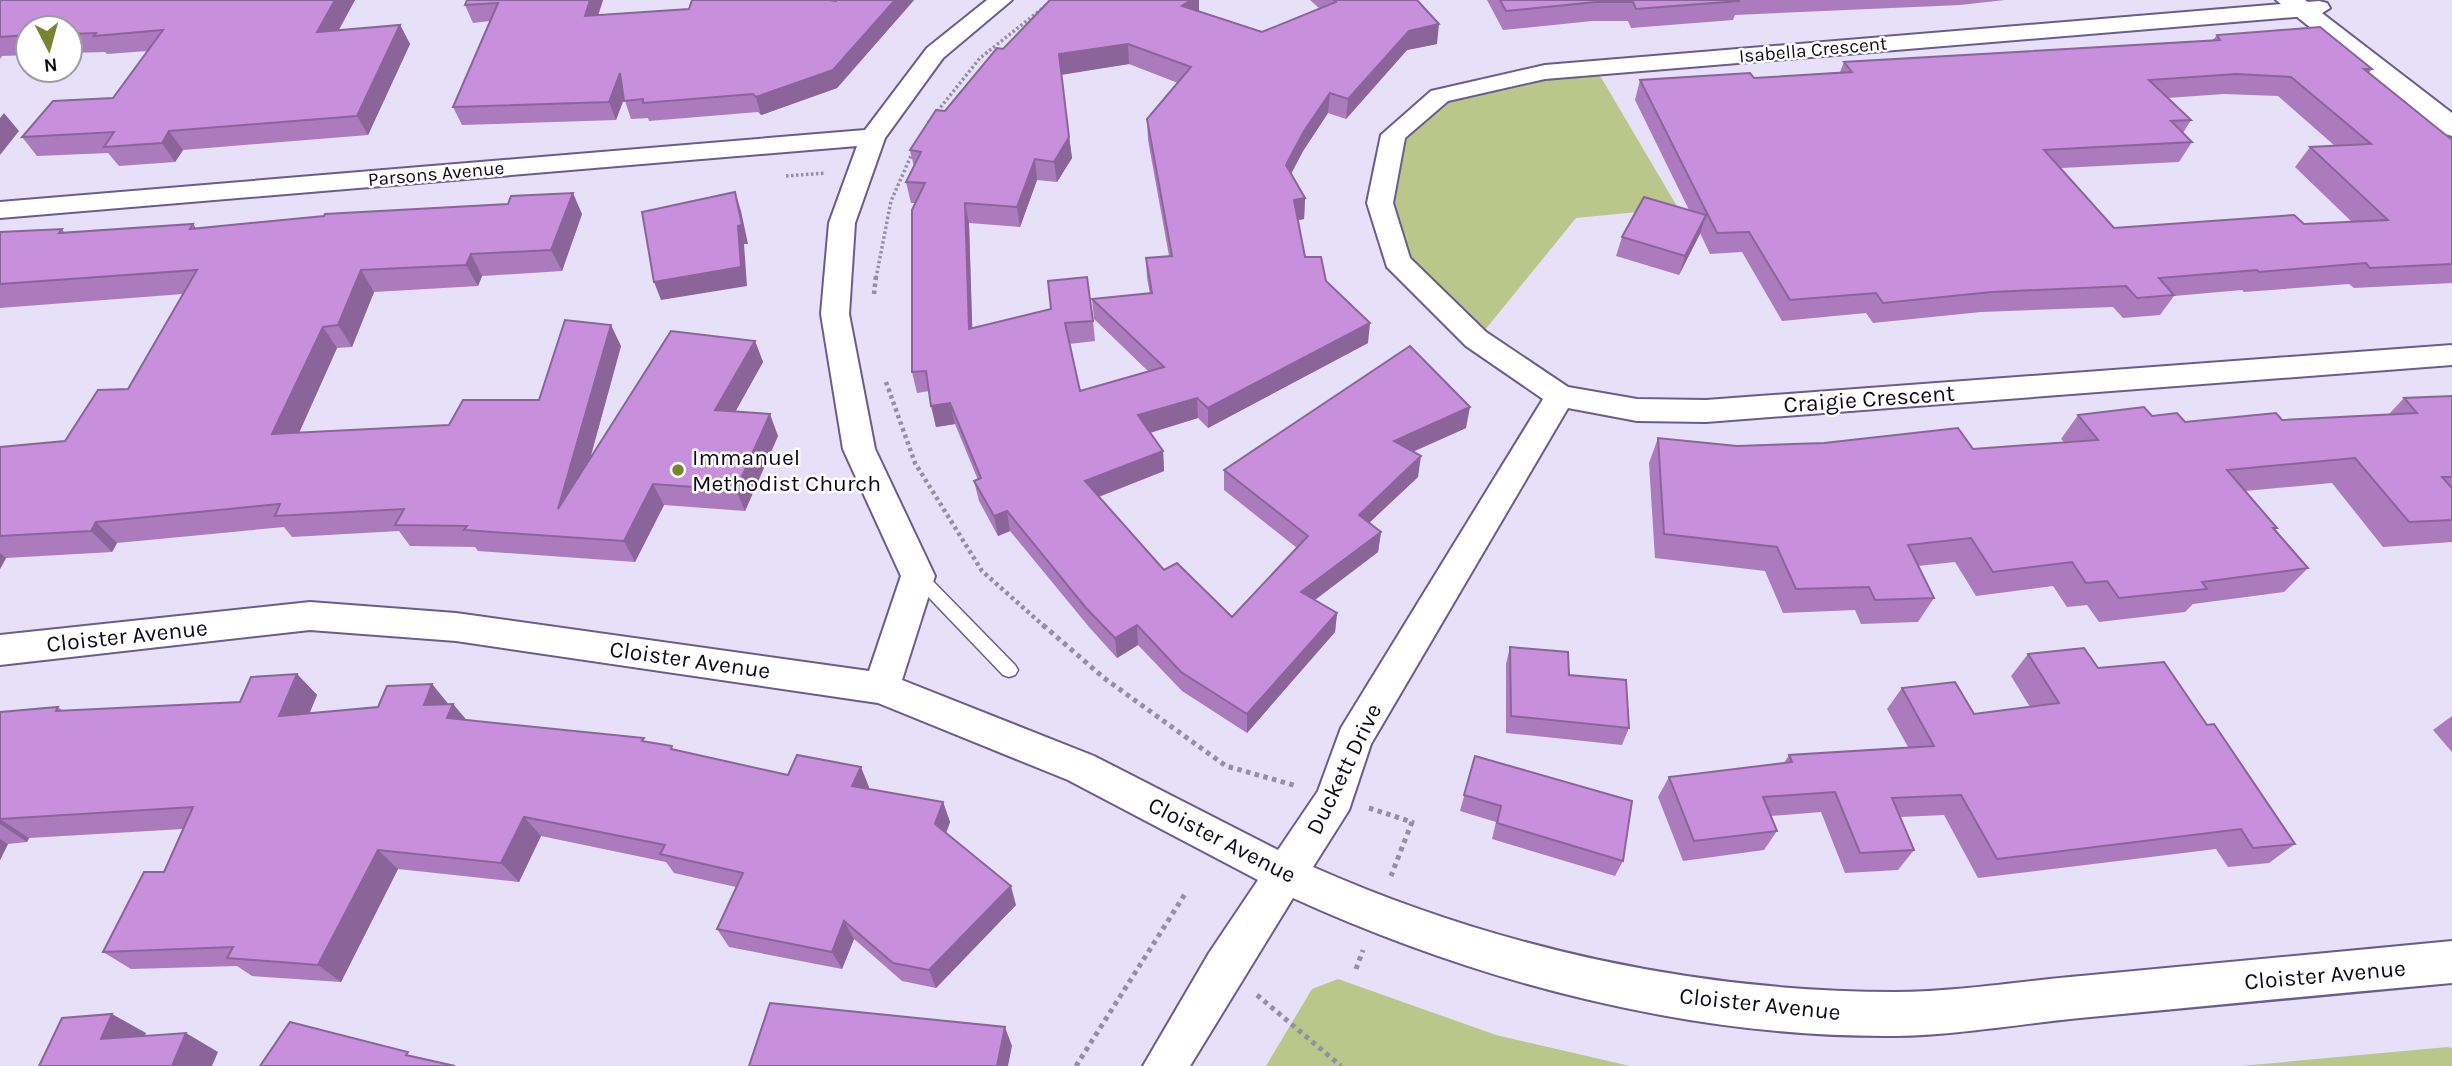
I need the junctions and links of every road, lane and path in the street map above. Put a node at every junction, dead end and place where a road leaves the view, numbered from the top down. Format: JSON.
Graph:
{"nodes":[{"id":1,"x":1001,"y":0,"type":"edge"},
{"id":2,"x":1054,"y":0,"type":"edge"},
{"id":3,"x":2305,"y":4,"type":"edge"},
{"id":4,"x":2452,"y":108,"type":"edge"},
{"id":5,"x":2452,"y":127,"type":"edge"},
{"id":6,"x":922,"y":134,"type":"edge"},
{"id":7,"x":873,"y":138,"type":"junction"},
{"id":8,"x":916,"y":145,"type":"edge"},
{"id":9,"x":1380,"y":203,"type":"joint"},
{"id":10,"x":0,"y":210,"type":"edge"},
{"id":11,"x":874,"y":300,"type":"dead end"},
{"id":12,"x":2452,"y":355,"type":"edge"},
{"id":13,"x":883,"y":375,"type":"dead end"},
{"id":14,"x":1560,"y":396,"type":"junction"},
{"id":15,"x":918,"y":576,"type":"junction"},
{"id":16,"x":0,"y":650,"type":"edge"},
{"id":17,"x":1009,"y":670,"type":"dead end"},
{"id":18,"x":881,"y":688,"type":"junction"},
{"id":19,"x":1335,"y":798,"type":"junction"},
{"id":20,"x":1412,"y":822,"type":"dead end"},
{"id":21,"x":1287,"y":875,"type":"junction"},
{"id":22,"x":1185,"y":894,"type":"dead end"},
{"id":23,"x":2452,"y":962,"type":"edge"},
{"id":24,"x":1224,"y":968,"type":"junction"},
{"id":25,"x":1076,"y":1066,"type":"edge"},
{"id":26,"x":1166,"y":1066,"type":"edge"},
{"id":27,"x":1341,"y":1066,"type":"edge"}],
"edges":[{"from":1,"to":7,"type":"street"},
{"from":2,"to":6,"type":"path"},
{"from":3,"to":4,"type":"street"},
{"from":3,"to":5,"type":"street"},
{"from":3,"to":9,"type":"street","name":"Isabella Crescent"},
{"from":7,"to":10,"type":"street","name":"Parsons Avenue"},
{"from":7,"to":15,"type":"street"},
{"from":8,"to":11,"type":"path"},
{"from":9,"to":14,"type":"street","name":"Craigie Crescent"},
{"from":12,"to":14,"type":"street","name":"Craigie Crescent"},
{"from":13,"to":19,"type":"path"},
{"from":14,"to":19,"type":"street","name":"Duckett Drive"},
{"from":15,"to":17,"type":"lane"},
{"from":15,"to":18,"type":"street"},
{"from":16,"to":18,"type":"street","name":"Cloister Avenue"},
{"from":18,"to":21,"type":"street","name":"Cloister Avenue"},
{"from":19,"to":20,"type":"path"},
{"from":19,"to":21,"type":"street","name":"Duckett Drive"},
{"from":21,"to":23,"type":"street","name":"Cloister Avenue"},
{"from":21,"to":24,"type":"street","name":"Duckett Drive"},
{"from":22,"to":25,"type":"path"},
{"from":24,"to":26,"type":"street","name":"Duckett Drive"},
{"from":24,"to":27,"type":"path"}]}
